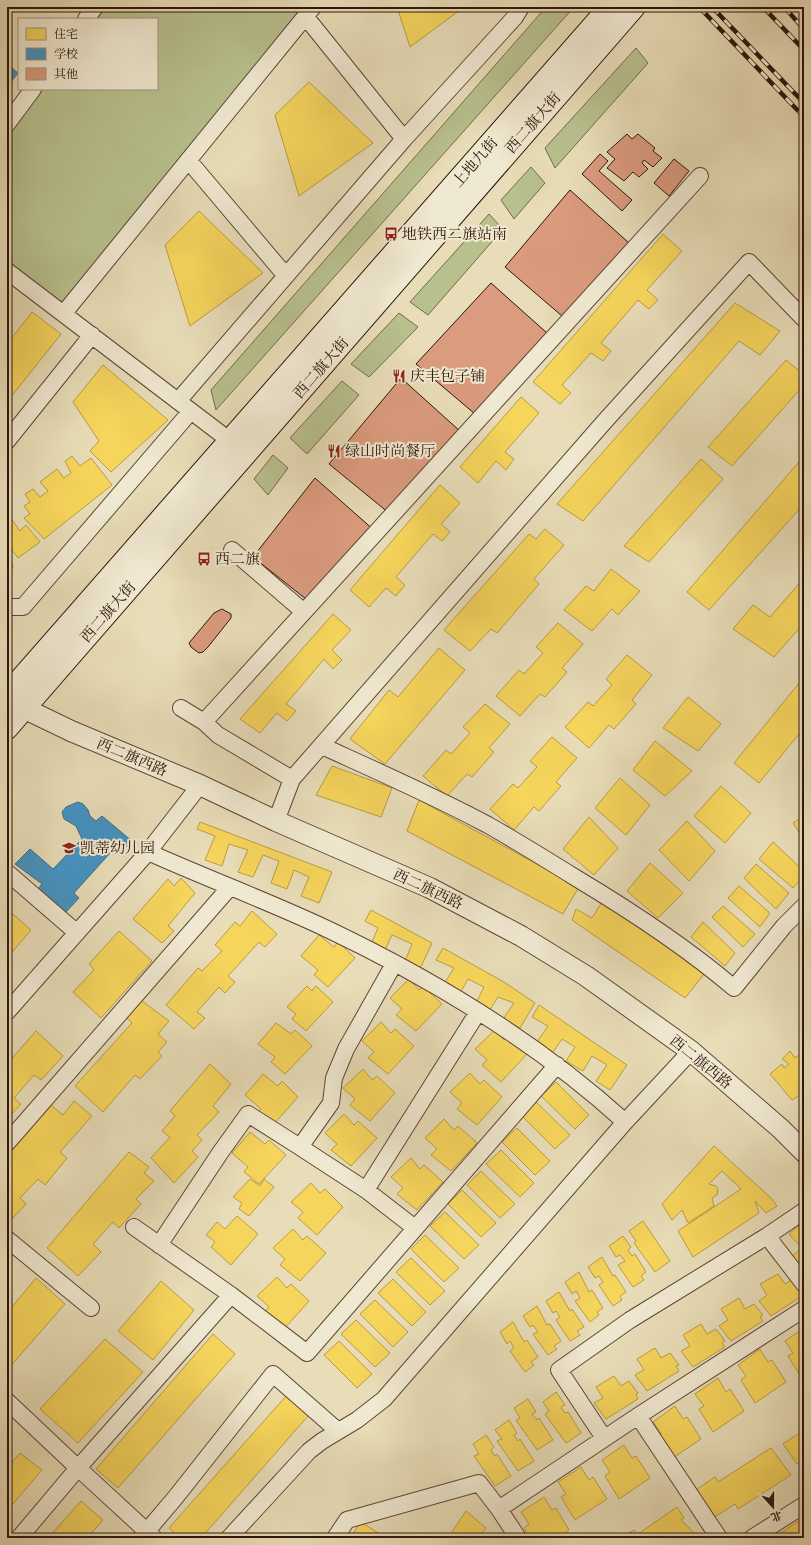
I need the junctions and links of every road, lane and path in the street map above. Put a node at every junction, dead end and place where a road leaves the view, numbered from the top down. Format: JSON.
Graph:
{"nodes":[{"id":1,"x":96,"y":7,"type":"edge"},
{"id":2,"x":521,"y":7,"type":"edge"},
{"id":3,"x":610,"y":7,"type":"edge"},
{"id":4,"x":634,"y":7,"type":"edge"},
{"id":5,"x":309,"y":12,"type":"edge"},
{"id":6,"x":87,"y":18,"type":"edge"},
{"id":7,"x":32,"y":90,"type":"edge"},
{"id":8,"x":7,"y":124,"type":"edge"},
{"id":9,"x":404,"y":139,"type":"junction"},
{"id":10,"x":188,"y":160,"type":"junction"},
{"id":11,"x":700,"y":176,"type":"dead end"},
{"id":12,"x":402,"y":245,"type":"joint"},
{"id":13,"x":9,"y":276,"type":"edge"},
{"id":14,"x":286,"y":276,"type":"junction"},
{"id":15,"x":64,"y":313,"type":"junction"},
{"id":16,"x":804,"y":319,"type":"edge"},
{"id":17,"x":92,"y":335,"type":"junction"},
{"id":18,"x":185,"y":406,"type":"junction"},
{"id":19,"x":7,"y":440,"type":"edge"},
{"id":20,"x":229,"y":440,"type":"junction"},
{"id":21,"x":232,"y":550,"type":"dead end"},
{"id":22,"x":7,"y":607,"type":"edge"},
{"id":23,"x":304,"y":612,"type":"junction"},
{"id":24,"x":7,"y":695,"type":"edge"},
{"id":25,"x":16,"y":704,"type":"edge"},
{"id":26,"x":181,"y":708,"type":"dead end"},
{"id":27,"x":204,"y":722,"type":"junction"},
{"id":28,"x":7,"y":728,"type":"edge"},
{"id":29,"x":322,"y":746,"type":"junction"},
{"id":30,"x":292,"y":779,"type":"junction"},
{"id":31,"x":200,"y":785,"type":"junction"},
{"id":32,"x":276,"y":821,"type":"junction"},
{"id":33,"x":148,"y":852,"type":"junction"},
{"id":34,"x":7,"y":877,"type":"edge"},
{"id":35,"x":230,"y":887,"type":"junction"},
{"id":36,"x":804,"y":906,"type":"edge"},
{"id":37,"x":76,"y":932,"type":"junction"},
{"id":38,"x":394,"y":964,"type":"junction"},
{"id":39,"x":7,"y":1012,"type":"edge"},
{"id":40,"x":478,"y":1012,"type":"junction"},
{"id":41,"x":691,"y":1051,"type":"junction"},
{"id":42,"x":557,"y":1065,"type":"junction"},
{"id":43,"x":625,"y":1122,"type":"junction"},
{"id":44,"x":7,"y":1143,"type":"edge"},
{"id":45,"x":300,"y":1147,"type":"junction"},
{"id":46,"x":804,"y":1152,"type":"edge"},
{"id":47,"x":366,"y":1190,"type":"junction"},
{"id":48,"x":804,"y":1211,"type":"edge"},
{"id":49,"x":134,"y":1227,"type":"dead end"},
{"id":50,"x":415,"y":1228,"type":"junction"},
{"id":51,"x":767,"y":1236,"type":"junction"},
{"id":52,"x":7,"y":1239,"type":"edge"},
{"id":53,"x":160,"y":1245,"type":"junction"},
{"id":54,"x":804,"y":1284,"type":"edge"},
{"id":55,"x":231,"y":1295,"type":"junction"},
{"id":56,"x":91,"y":1308,"type":"dead end"},
{"id":57,"x":804,"y":1309,"type":"edge"},
{"id":58,"x":7,"y":1401,"type":"edge"},
{"id":59,"x":638,"y":1416,"type":"junction"},
{"id":60,"x":338,"y":1431,"type":"junction"},
{"id":61,"x":604,"y":1438,"type":"junction"},
{"id":62,"x":78,"y":1468,"type":"junction"},
{"id":63,"x":804,"y":1505,"type":"edge"},
{"id":64,"x":499,"y":1509,"type":"junction"},
{"id":65,"x":148,"y":1536,"type":"edge"},
{"id":66,"x":516,"y":1537,"type":"edge"},
{"id":67,"x":18,"y":1538,"type":"edge"},
{"id":68,"x":229,"y":1538,"type":"edge"},
{"id":69,"x":335,"y":1538,"type":"edge"},
{"id":70,"x":719,"y":1538,"type":"edge"},
{"id":71,"x":752,"y":1538,"type":"edge"}],
"edges":[{"from":1,"to":6,"type":"street"},
{"from":2,"to":9,"type":"street"},
{"from":3,"to":12,"type":"main road","name":"上地九街"},
{"from":4,"to":25,"type":"main road","name":"西二旗大街"},
{"from":5,"to":9,"type":"street"},
{"from":5,"to":10,"type":"street"},
{"from":7,"to":8,"type":"street"},
{"from":9,"to":14,"type":"street"},
{"from":10,"to":14,"type":"street"},
{"from":10,"to":15,"type":"street"},
{"from":11,"to":23,"type":"street"},
{"from":12,"to":20,"type":"main road","name":"西二旗大街"},
{"from":13,"to":15,"type":"street"},
{"from":14,"to":18,"type":"street"},
{"from":15,"to":17,"type":"street"},
{"from":16,"to":29,"type":"street"},
{"from":17,"to":18,"type":"street"},
{"from":17,"to":19,"type":"street"},
{"from":18,"to":20,"type":"street"},
{"from":18,"to":22,"type":"street"},
{"from":20,"to":24,"type":"main road","name":"西二旗大街"},
{"from":21,"to":23,"type":"street"},
{"from":23,"to":27,"type":"street"},
{"from":25,"to":28,"type":"main road","name":"西二旗大街"},
{"from":25,"to":31,"type":"street","name":"西二旗西路"},
{"from":26,"to":27,"type":"street"},
{"from":27,"to":30,"type":"street"},
{"from":29,"to":30,"type":"street"},
{"from":29,"to":36,"type":"street"},
{"from":30,"to":32,"type":"street"},
{"from":31,"to":32,"type":"street","name":"西二旗西路"},
{"from":31,"to":33,"type":"street"},
{"from":32,"to":41,"type":"street","name":"西二旗西路"},
{"from":33,"to":35,"type":"street"},
{"from":33,"to":37,"type":"street"},
{"from":34,"to":37,"type":"street"},
{"from":35,"to":38,"type":"street"},
{"from":35,"to":44,"type":"street"},
{"from":37,"to":39,"type":"street"},
{"from":38,"to":40,"type":"street"},
{"from":38,"to":45,"type":"street"},
{"from":40,"to":42,"type":"street"},
{"from":40,"to":47,"type":"street"},
{"from":41,"to":43,"type":"street"},
{"from":41,"to":46,"type":"street","name":"西二旗西路"},
{"from":42,"to":43,"type":"street"},
{"from":42,"to":50,"type":"street"},
{"from":43,"to":60,"type":"street"},
{"from":45,"to":47,"type":"street"},
{"from":45,"to":53,"type":"street"},
{"from":47,"to":50,"type":"street"},
{"from":48,"to":51,"type":"street"},
{"from":49,"to":53,"type":"street"},
{"from":50,"to":55,"type":"street"},
{"from":51,"to":54,"type":"street"},
{"from":51,"to":61,"type":"street"},
{"from":52,"to":56,"type":"street"},
{"from":53,"to":55,"type":"street"},
{"from":55,"to":62,"type":"street"},
{"from":57,"to":59,"type":"street"},
{"from":58,"to":62,"type":"street"},
{"from":59,"to":61,"type":"street"},
{"from":59,"to":70,"type":"street"},
{"from":60,"to":65,"type":"street"},
{"from":60,"to":68,"type":"street"},
{"from":61,"to":64,"type":"street"},
{"from":62,"to":65,"type":"street"},
{"from":62,"to":67,"type":"street"},
{"from":63,"to":71,"type":"street"},
{"from":64,"to":66,"type":"street"},
{"from":64,"to":69,"type":"street"}]}
